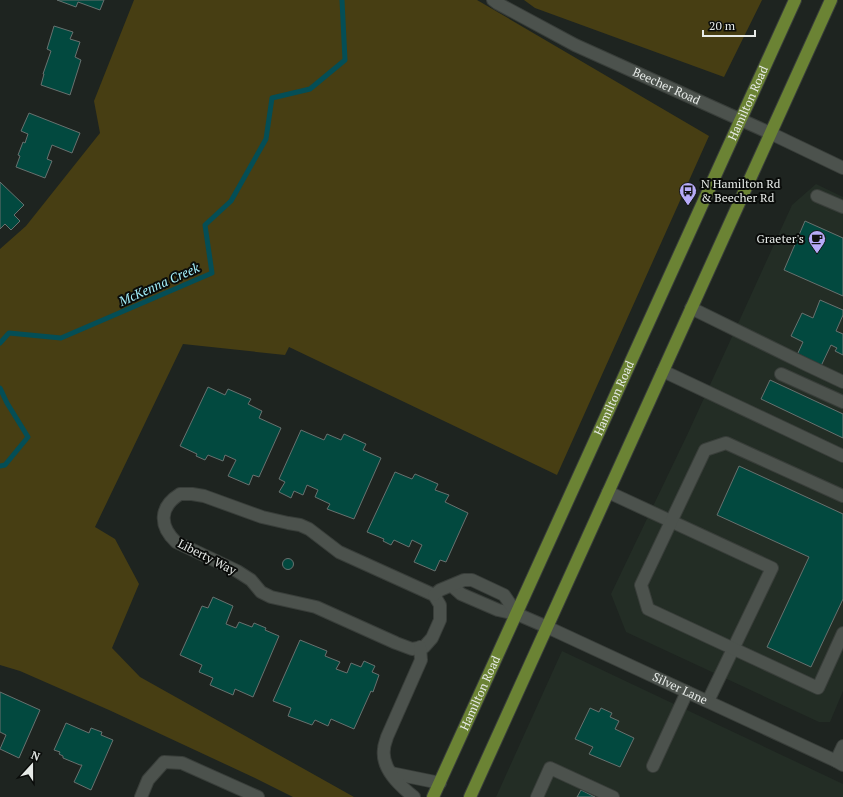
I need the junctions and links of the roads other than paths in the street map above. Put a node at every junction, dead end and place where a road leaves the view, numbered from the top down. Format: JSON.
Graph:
{"nodes":[{"id":1,"x":494,"y":0,"type":"edge"},
{"id":2,"x":796,"y":0,"type":"edge"},
{"id":3,"x":831,"y":0,"type":"edge"},
{"id":4,"x":740,"y":120,"type":"junction"},
{"id":5,"x":770,"y":133,"type":"junction"},
{"id":6,"x":843,"y":168,"type":"edge"},
{"id":7,"x":817,"y":196,"type":"dead end"},
{"id":8,"x":843,"y":207,"type":"edge"},
{"id":9,"x":691,"y":308,"type":"junction"},
{"id":10,"x":663,"y":371,"type":"junction"},
{"id":11,"x":781,"y":374,"type":"dead end"},
{"id":12,"x":843,"y":382,"type":"edge"},
{"id":13,"x":843,"y":402,"type":"edge"},
{"id":14,"x":843,"y":456,"type":"edge"},
{"id":15,"x":608,"y":492,"type":"junction"},
{"id":16,"x":843,"y":496,"type":"edge"},
{"id":17,"x":671,"y":522,"type":"junction"},
{"id":18,"x":452,"y":586,"type":"junction"},
{"id":19,"x":434,"y":595,"type":"junction"},
{"id":20,"x":517,"y":614,"type":"junction"},
{"id":21,"x":547,"y":627,"type":"junction"},
{"id":22,"x":843,"y":633,"type":"edge"},
{"id":23,"x":420,"y":648,"type":"junction"},
{"id":24,"x":733,"y":649,"type":"junction"},
{"id":25,"x":687,"y":692,"type":"junction"},
{"id":26,"x":708,"y":701,"type":"junction"},
{"id":27,"x":843,"y":746,"type":"edge"},
{"id":28,"x":840,"y":763,"type":"edge"},
{"id":29,"x":653,"y":766,"type":"dead end"},
{"id":30,"x":391,"y":773,"type":"junction"},
{"id":31,"x":440,"y":783,"type":"junction"},
{"id":32,"x":141,"y":797,"type":"edge"},
{"id":33,"x":258,"y":797,"type":"edge"},
{"id":34,"x":414,"y":797,"type":"edge"},
{"id":35,"x":433,"y":797,"type":"edge"},
{"id":36,"x":470,"y":797,"type":"edge"},
{"id":37,"x":537,"y":797,"type":"edge"},
{"id":38,"x":613,"y":797,"type":"edge"}],
"edges":[{"from":1,"to":4,"type":"street","name":"Beecher Road"},
{"from":2,"to":4,"type":"main road","name":"Hamilton Road"},
{"from":3,"to":5,"type":"main road"},
{"from":4,"to":5,"type":"street","name":"Beecher Road"},
{"from":4,"to":20,"type":"main road","name":"Hamilton Road"},
{"from":5,"to":6,"type":"street","name":"Beecher Road"},
{"from":5,"to":9,"type":"main road"},
{"from":7,"to":8,"type":"street"},
{"from":9,"to":10,"type":"main road"},
{"from":9,"to":12,"type":"street"},
{"from":10,"to":14,"type":"street"},
{"from":10,"to":15,"type":"main road"},
{"from":11,"to":13,"type":"street"},
{"from":15,"to":17,"type":"street"},
{"from":15,"to":21,"type":"main road"},
{"from":16,"to":17,"type":"street"},
{"from":17,"to":24,"type":"street"},
{"from":17,"to":24,"type":"street"},
{"from":18,"to":19,"type":"street"},
{"from":18,"to":20,"type":"street"},
{"from":18,"to":20,"type":"street"},
{"from":19,"to":23,"type":"street"},
{"from":19,"to":23,"type":"street","name":"Liberty Way"},
{"from":20,"to":21,"type":"street","name":"Silver Lane"},
{"from":20,"to":31,"type":"main road","name":"Hamilton Road"},
{"from":21,"to":25,"type":"street","name":"Silver Lane"},
{"from":21,"to":36,"type":"main road"},
{"from":22,"to":24,"type":"street"},
{"from":23,"to":30,"type":"street"},
{"from":24,"to":26,"type":"street"},
{"from":25,"to":26,"type":"street","name":"Silver Lane"},
{"from":25,"to":29,"type":"street"},
{"from":26,"to":28,"type":"street","name":"Silver Lane"},
{"from":27,"to":28,"type":"street"},
{"from":30,"to":31,"type":"street"},
{"from":30,"to":34,"type":"street"},
{"from":31,"to":35,"type":"main road","name":"Hamilton Road"},
{"from":32,"to":33,"type":"street"},
{"from":37,"to":38,"type":"street"}]}
